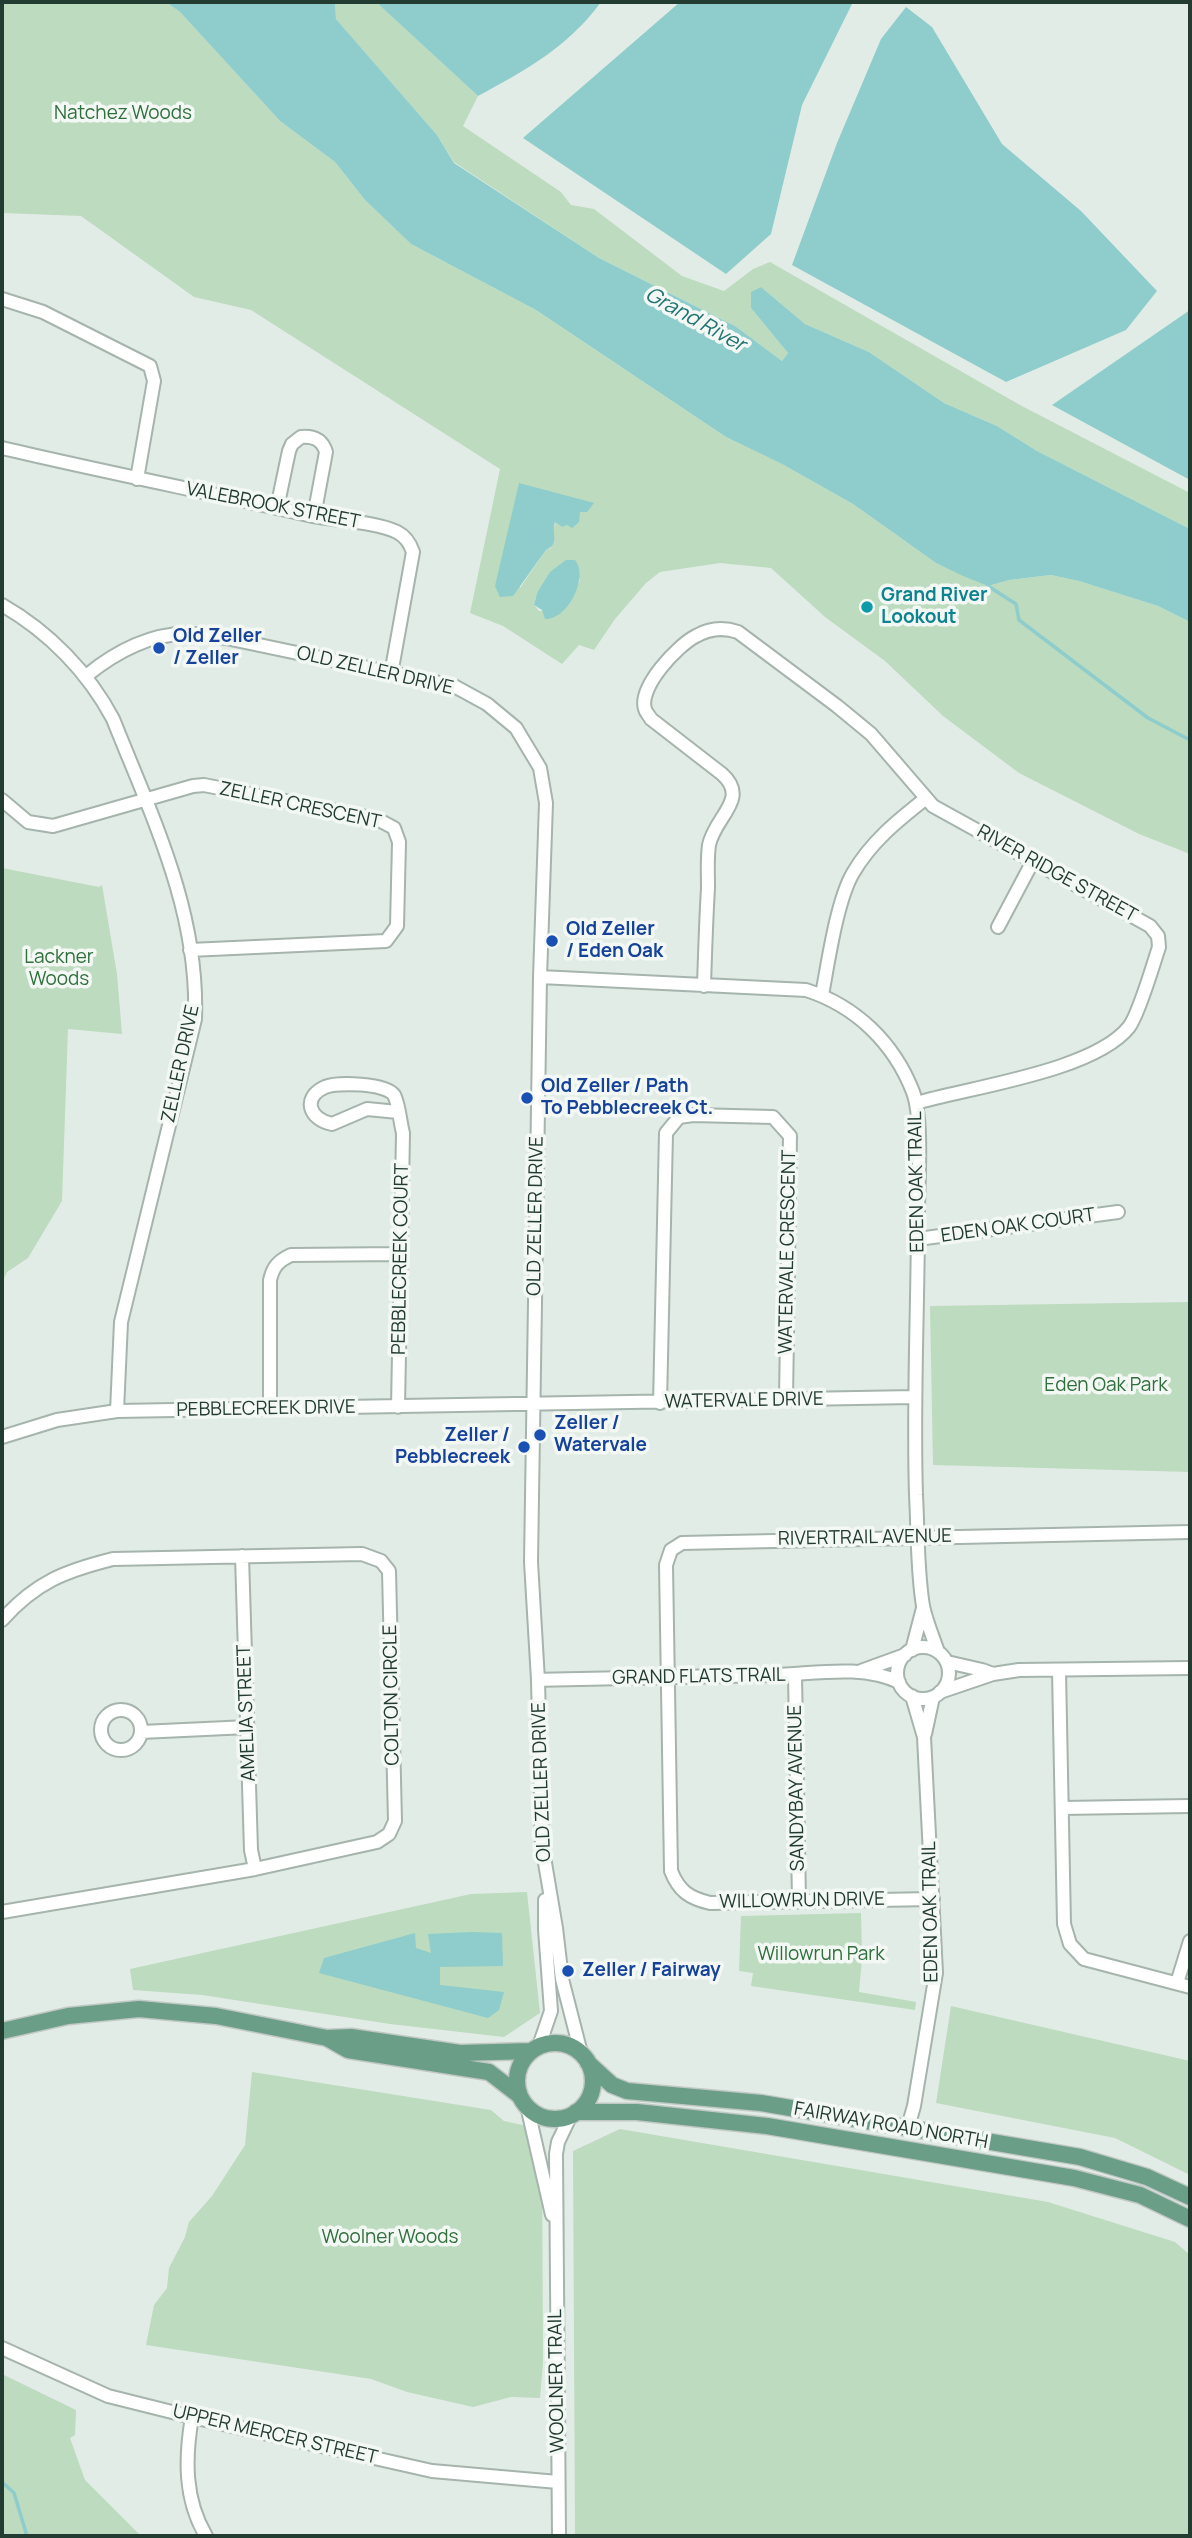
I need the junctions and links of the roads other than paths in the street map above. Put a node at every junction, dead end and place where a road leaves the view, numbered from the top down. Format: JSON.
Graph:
{"nodes":[{"id":1,"x":2,"y":299,"type":"edge"},
{"id":2,"x":2,"y":448,"type":"edge"},
{"id":3,"x":137,"y":479,"type":"junction"},
{"id":4,"x":277,"y":508,"type":"junction"},
{"id":5,"x":314,"y":516,"type":"junction"},
{"id":6,"x":2,"y":605,"type":"edge"},
{"id":7,"x":391,"y":674,"type":"junction"},
{"id":8,"x":86,"y":676,"type":"junction"},
{"id":9,"x":925,"y":799,"type":"junction"},
{"id":10,"x":2,"y":800,"type":"edge"},
{"id":11,"x":146,"y":800,"type":"junction"},
{"id":12,"x":1033,"y":861,"type":"junction"},
{"id":13,"x":998,"y":927,"type":"dead end"},
{"id":14,"x":190,"y":950,"type":"junction"},
{"id":15,"x":540,"y":977,"type":"junction"},
{"id":16,"x":704,"y":986,"type":"junction"},
{"id":17,"x":822,"y":995,"type":"junction"},
{"id":18,"x":916,"y":1103,"type":"junction"},
{"id":19,"x":398,"y":1112,"type":"junction"},
{"id":20,"x":1118,"y":1212,"type":"dead end"},
{"id":21,"x":918,"y":1239,"type":"junction"},
{"id":22,"x":400,"y":1254,"type":"junction"},
{"id":23,"x":914,"y":1397,"type":"junction"},
{"id":24,"x":786,"y":1399,"type":"junction"},
{"id":25,"x":660,"y":1403,"type":"junction"},
{"id":26,"x":533,"y":1405,"type":"junction"},
{"id":27,"x":398,"y":1407,"type":"junction"},
{"id":28,"x":270,"y":1408,"type":"junction"},
{"id":29,"x":117,"y":1411,"type":"junction"},
{"id":30,"x":2,"y":1437,"type":"edge"},
{"id":31,"x":1190,"y":1532,"type":"edge"},
{"id":32,"x":918,"y":1536,"type":"junction"},
{"id":33,"x":242,"y":1556,"type":"junction"},
{"id":34,"x":923,"y":1607,"type":"junction"},
{"id":35,"x":2,"y":1620,"type":"edge"},
{"id":36,"x":908,"y":1652,"type":"junction"},
{"id":37,"x":938,"y":1652,"type":"junction"},
{"id":38,"x":947,"y":1662,"type":"junction"},
{"id":39,"x":1190,"y":1668,"type":"edge"},
{"id":40,"x":861,"y":1671,"type":"junction"},
{"id":41,"x":1059,"y":1671,"type":"junction"},
{"id":42,"x":993,"y":1674,"type":"junction"},
{"id":43,"x":795,"y":1675,"type":"junction"},
{"id":44,"x":667,"y":1677,"type":"junction"},
{"id":45,"x":538,"y":1680,"type":"junction"},
{"id":46,"x":899,"y":1682,"type":"junction"},
{"id":47,"x":937,"y":1694,"type":"junction"},
{"id":48,"x":912,"y":1696,"type":"junction"},
{"id":49,"x":248,"y":1727,"type":"junction"},
{"id":50,"x":141,"y":1732,"type":"dead end"},
{"id":51,"x":924,"y":1737,"type":"junction"},
{"id":52,"x":1190,"y":1806,"type":"edge"},
{"id":53,"x":1062,"y":1808,"type":"junction"},
{"id":54,"x":255,"y":1869,"type":"junction"},
{"id":55,"x":546,"y":1875,"type":"junction"},
{"id":56,"x":933,"y":1899,"type":"junction"},
{"id":57,"x":799,"y":1901,"type":"junction"},
{"id":58,"x":2,"y":1912,"type":"edge"},
{"id":59,"x":1190,"y":1941,"type":"edge"},
{"id":60,"x":1184,"y":1985,"type":"edge"},
{"id":61,"x":2,"y":2031,"type":"edge"},
{"id":62,"x":327,"y":2038,"type":"junction"},
{"id":63,"x":535,"y":2049,"type":"junction"},
{"id":64,"x":585,"y":2058,"type":"junction"},
{"id":65,"x":523,"y":2101,"type":"junction"},
{"id":66,"x":573,"y":2114,"type":"junction"},
{"id":67,"x":908,"y":2127,"type":"junction"},
{"id":68,"x":1190,"y":2197,"type":"edge"},
{"id":69,"x":1190,"y":2220,"type":"edge"},
{"id":70,"x":555,"y":2225,"type":"junction"},
{"id":71,"x":2,"y":2348,"type":"edge"},
{"id":72,"x":192,"y":2417,"type":"junction"},
{"id":73,"x":558,"y":2483,"type":"junction"},
{"id":74,"x":206,"y":2536,"type":"edge"},
{"id":75,"x":559,"y":2536,"type":"edge"}],
"edges":[{"from":1,"to":3,"type":"street"},
{"from":2,"to":3,"type":"street","name":"VALEBROOK STREET"},
{"from":3,"to":4,"type":"street","name":"VALEBROOK STREET"},
{"from":4,"to":5,"type":"street","name":"VALEBROOK STREET"},
{"from":4,"to":5,"type":"street"},
{"from":5,"to":7,"type":"street","name":"VALEBROOK STREET"},
{"from":6,"to":8,"type":"street","name":"ZELLER DRIVE"},
{"from":7,"to":8,"type":"street","name":"OLD ZELLER DRIVE"},
{"from":7,"to":15,"type":"street","name":"OLD ZELLER DRIVE"},
{"from":8,"to":11,"type":"street","name":"ZELLER DRIVE"},
{"from":9,"to":12,"type":"street","name":"RIVER RIDGE STREET"},
{"from":9,"to":16,"type":"street","name":"RIVER RIDGE STREET"},
{"from":9,"to":17,"type":"street"},
{"from":10,"to":11,"type":"street"},
{"from":11,"to":14,"type":"street","name":"ZELLER DRIVE"},
{"from":11,"to":14,"type":"street","name":"ZELLER CRESCENT"},
{"from":12,"to":13,"type":"street"},
{"from":12,"to":18,"type":"street","name":"RIVER RIDGE STREET"},
{"from":14,"to":29,"type":"street","name":"ZELLER DRIVE"},
{"from":15,"to":16,"type":"street","name":"EDEN OAK TRAIL"},
{"from":15,"to":26,"type":"street","name":"OLD ZELLER DRIVE"},
{"from":16,"to":17,"type":"street","name":"EDEN OAK TRAIL"},
{"from":17,"to":18,"type":"street","name":"EDEN OAK TRAIL"},
{"from":18,"to":21,"type":"street","name":"EDEN OAK TRAIL"},
{"from":19,"to":19,"type":"street","name":"PEBBLECREEK COURT"},
{"from":19,"to":22,"type":"street","name":"PEBBLECREEK COURT"},
{"from":20,"to":21,"type":"street","name":"EDEN OAK COURT"},
{"from":21,"to":23,"type":"street","name":"EDEN OAK TRAIL"},
{"from":22,"to":27,"type":"street","name":"PEBBLECREEK COURT"},
{"from":22,"to":28,"type":"street"},
{"from":23,"to":24,"type":"street","name":"WATERVALE DRIVE"},
{"from":23,"to":32,"type":"street","name":"EDEN OAK TRAIL"},
{"from":24,"to":25,"type":"street","name":"WATERVALE DRIVE"},
{"from":24,"to":25,"type":"street","name":"WATERVALE CRESCENT"},
{"from":25,"to":26,"type":"street","name":"WATERVALE DRIVE"},
{"from":26,"to":27,"type":"street","name":"PEBBLECREEK DRIVE"},
{"from":26,"to":45,"type":"street","name":"OLD ZELLER DRIVE"},
{"from":27,"to":28,"type":"street","name":"PEBBLECREEK DRIVE"},
{"from":28,"to":29,"type":"street","name":"PEBBLECREEK DRIVE"},
{"from":29,"to":30,"type":"street","name":"PEBBLECREEK DRIVE"},
{"from":31,"to":32,"type":"street","name":"RIVERTRAIL AVENUE"},
{"from":32,"to":34,"type":"street","name":"EDEN OAK TRAIL"},
{"from":32,"to":44,"type":"street","name":"RIVERTRAIL AVENUE"},
{"from":33,"to":35,"type":"street","name":"COLTON CIRCLE"},
{"from":33,"to":49,"type":"street","name":"AMELIA STREET"},
{"from":33,"to":54,"type":"street","name":"COLTON CIRCLE"},
{"from":34,"to":36,"type":"street","name":"EDEN OAK TRAIL"},
{"from":34,"to":37,"type":"street","name":"EDEN OAK TRAIL"},
{"from":36,"to":37,"type":"street"},
{"from":36,"to":40,"type":"street","name":"GRAND FLATS TRAIL"},
{"from":36,"to":46,"type":"street"},
{"from":37,"to":38,"type":"street"},
{"from":38,"to":42,"type":"street"},
{"from":38,"to":47,"type":"street"},
{"from":39,"to":41,"type":"street"},
{"from":40,"to":43,"type":"street","name":"GRAND FLATS TRAIL"},
{"from":40,"to":46,"type":"street","name":"GRAND FLATS TRAIL"},
{"from":41,"to":42,"type":"street"},
{"from":41,"to":53,"type":"street"},
{"from":42,"to":47,"type":"street"},
{"from":43,"to":44,"type":"street","name":"GRAND FLATS TRAIL"},
{"from":43,"to":57,"type":"street","name":"SANDYBAY AVENUE"},
{"from":44,"to":45,"type":"street","name":"GRAND FLATS TRAIL"},
{"from":44,"to":57,"type":"street","name":"WILLOWRUN DRIVE"},
{"from":45,"to":55,"type":"street","name":"OLD ZELLER DRIVE"},
{"from":46,"to":48,"type":"street"},
{"from":47,"to":48,"type":"street"},
{"from":47,"to":51,"type":"street","name":"EDEN OAK TRAIL"},
{"from":48,"to":51,"type":"street","name":"EDEN OAK TRAIL"},
{"from":49,"to":50,"type":"street"},
{"from":49,"to":54,"type":"street","name":"AMELIA STREET"},
{"from":51,"to":56,"type":"street","name":"EDEN OAK TRAIL"},
{"from":52,"to":53,"type":"street"},
{"from":53,"to":60,"type":"street"},
{"from":54,"to":58,"type":"street","name":"COLTON CIRCLE"},
{"from":55,"to":63,"type":"street","name":"OLD ZELLER DRIVE"},
{"from":55,"to":64,"type":"street","name":"OLD ZELLER DRIVE"},
{"from":56,"to":57,"type":"street","name":"WILLOWRUN DRIVE"},
{"from":56,"to":67,"type":"street","name":"EDEN OAK TRAIL"},
{"from":59,"to":60,"type":"street"},
{"from":61,"to":62,"type":"main road"},
{"from":62,"to":63,"type":"main road"},
{"from":62,"to":65,"type":"main road"},
{"from":63,"to":64,"type":"main road"},
{"from":63,"to":65,"type":"main road"},
{"from":64,"to":66,"type":"main road"},
{"from":64,"to":67,"type":"main road","name":"FAIRWAY ROAD NORTH"},
{"from":65,"to":66,"type":"main road"},
{"from":65,"to":70,"type":"street","name":"WOOLNER TRAIL"},
{"from":66,"to":69,"type":"main road","name":"FAIRWAY ROAD NORTH"},
{"from":66,"to":70,"type":"street","name":"WOOLNER TRAIL"},
{"from":67,"to":68,"type":"main road","name":"FAIRWAY ROAD NORTH"},
{"from":70,"to":73,"type":"street","name":"WOOLNER TRAIL"},
{"from":71,"to":72,"type":"street","name":"UPPER MERCER STREET"},
{"from":72,"to":73,"type":"street","name":"UPPER MERCER STREET"},
{"from":72,"to":74,"type":"street"},
{"from":73,"to":75,"type":"street","name":"WOOLNER TRAIL"}]}
